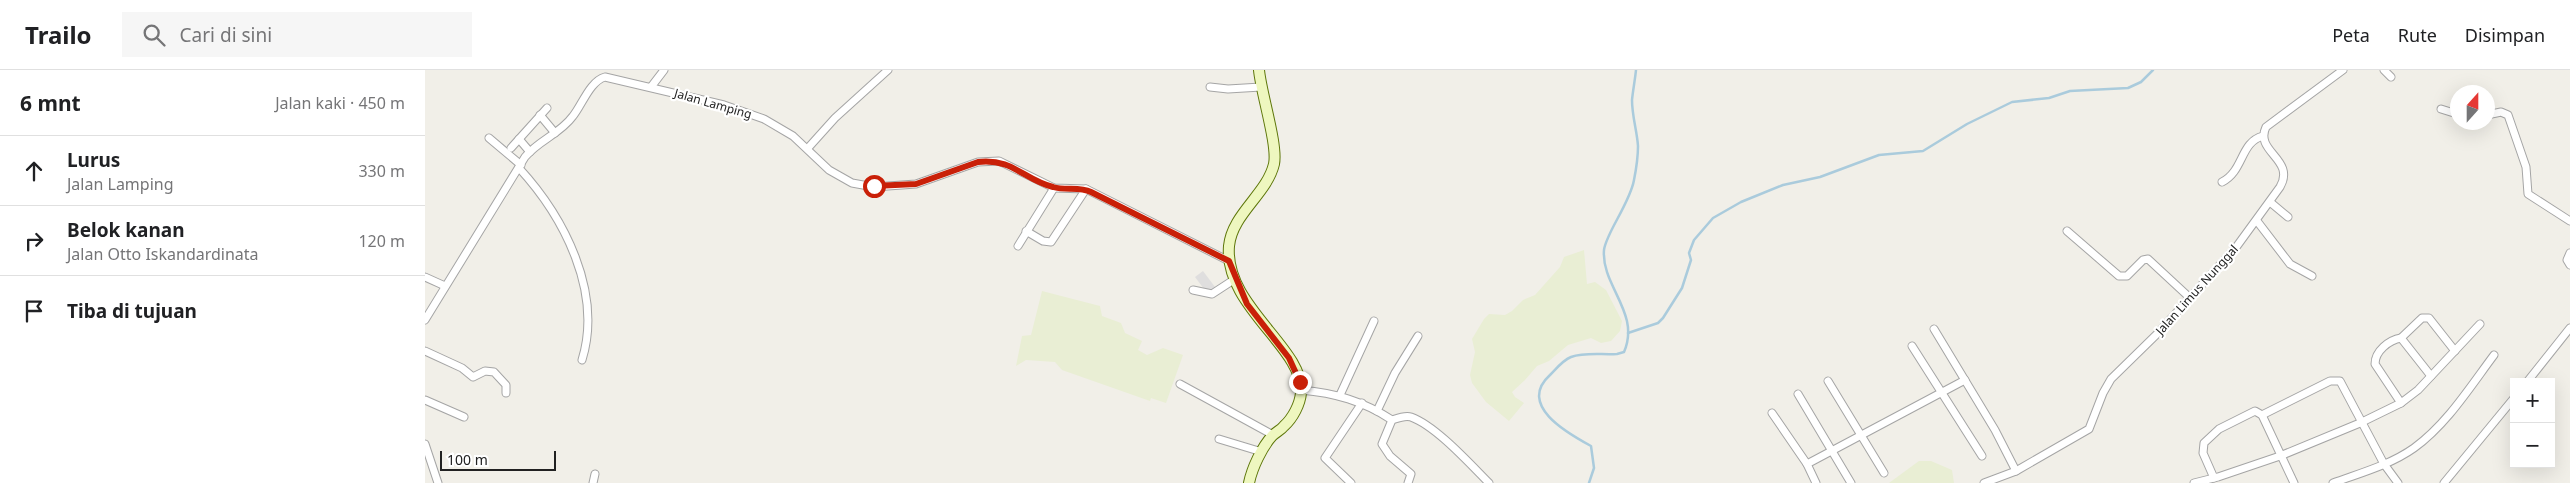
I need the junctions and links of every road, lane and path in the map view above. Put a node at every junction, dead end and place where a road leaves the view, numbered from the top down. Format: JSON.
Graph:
{"nodes":[{"id":1,"x":664,"y":70,"type":"edge"},
{"id":2,"x":888,"y":70,"type":"edge"},
{"id":3,"x":1259,"y":70,"type":"edge"},
{"id":4,"x":2343,"y":70,"type":"edge"},
{"id":5,"x":2384,"y":70,"type":"edge"},
{"id":6,"x":2391,"y":77,"type":"dead end"},
{"id":7,"x":651,"y":87,"type":"junction"},
{"id":8,"x":1210,"y":87,"type":"dead end"},
{"id":9,"x":1261,"y":87,"type":"junction"},
{"id":10,"x":547,"y":108,"type":"dead end"},
{"id":11,"x":2441,"y":109,"type":"dead end"},
{"id":12,"x":2450,"y":112,"type":"edge"},
{"id":13,"x":2495,"y":114,"type":"edge"},
{"id":14,"x":540,"y":116,"type":"junction"},
{"id":15,"x":555,"y":133,"type":"junction"},
{"id":16,"x":2263,"y":136,"type":"junction"},
{"id":17,"x":489,"y":138,"type":"dead end"},
{"id":18,"x":519,"y":139,"type":"junction"},
{"id":19,"x":511,"y":148,"type":"dead end"},
{"id":20,"x":807,"y":148,"type":"junction"},
{"id":21,"x":529,"y":152,"type":"junction"},
{"id":22,"x":520,"y":166,"type":"junction"},
{"id":23,"x":2222,"y":182,"type":"dead end"},
{"id":24,"x":1054,"y":188,"type":"junction"},
{"id":25,"x":1086,"y":190,"type":"junction"},
{"id":26,"x":2270,"y":202,"type":"junction"},
{"id":27,"x":2288,"y":217,"type":"dead end"},
{"id":28,"x":2570,"y":221,"type":"edge"},
{"id":29,"x":2257,"y":222,"type":"junction"},
{"id":30,"x":2067,"y":231,"type":"dead end"},
{"id":31,"x":1026,"y":232,"type":"junction"},
{"id":32,"x":1018,"y":246,"type":"dead end"},
{"id":33,"x":2570,"y":253,"type":"edge"},
{"id":34,"x":1229,"y":261,"type":"junction"},
{"id":35,"x":2570,"y":265,"type":"edge"},
{"id":36,"x":2312,"y":276,"type":"dead end"},
{"id":37,"x":425,"y":277,"type":"edge"},
{"id":38,"x":1235,"y":279,"type":"junction"},
{"id":39,"x":445,"y":286,"type":"junction"},
{"id":40,"x":1193,"y":290,"type":"dead end"},
{"id":41,"x":2189,"y":297,"type":"junction"},
{"id":42,"x":425,"y":320,"type":"edge"},
{"id":43,"x":1374,"y":321,"type":"dead end"},
{"id":44,"x":2480,"y":324,"type":"dead end"},
{"id":45,"x":2570,"y":328,"type":"edge"},
{"id":46,"x":1934,"y":329,"type":"dead end"},
{"id":47,"x":1418,"y":336,"type":"dead end"},
{"id":48,"x":2401,"y":338,"type":"junction"},
{"id":49,"x":1912,"y":346,"type":"dead end"},
{"id":50,"x":425,"y":351,"type":"edge"},
{"id":51,"x":2455,"y":351,"type":"junction"},
{"id":52,"x":2494,"y":355,"type":"dead end"},
{"id":53,"x":582,"y":360,"type":"dead end"},
{"id":54,"x":2431,"y":376,"type":"junction"},
{"id":55,"x":2530,"y":378,"type":"edge"},
{"id":56,"x":1965,"y":380,"type":"junction"},
{"id":57,"x":1828,"y":381,"type":"dead end"},
{"id":58,"x":1180,"y":384,"type":"dead end"},
{"id":59,"x":1301,"y":390,"type":"junction"},
{"id":60,"x":506,"y":393,"type":"dead end"},
{"id":61,"x":1941,"y":393,"type":"junction"},
{"id":62,"x":1798,"y":394,"type":"dead end"},
{"id":63,"x":1340,"y":395,"type":"junction"},
{"id":64,"x":425,"y":400,"type":"edge"},
{"id":65,"x":1362,"y":403,"type":"junction"},
{"id":66,"x":2401,"y":403,"type":"junction"},
{"id":67,"x":2510,"y":403,"type":"edge"},
{"id":68,"x":1377,"y":411,"type":"junction"},
{"id":69,"x":1772,"y":413,"type":"dead end"},
{"id":70,"x":2262,"y":415,"type":"junction"},
{"id":71,"x":464,"y":418,"type":"dead end"},
{"id":72,"x":1392,"y":420,"type":"junction"},
{"id":73,"x":2361,"y":423,"type":"junction"},
{"id":74,"x":1273,"y":435,"type":"junction"},
{"id":75,"x":1860,"y":436,"type":"junction"},
{"id":76,"x":1219,"y":439,"type":"dead end"},
{"id":77,"x":425,"y":444,"type":"edge"},
{"id":78,"x":1833,"y":450,"type":"junction"},
{"id":79,"x":1262,"y":452,"type":"junction"},
{"id":80,"x":1982,"y":456,"type":"dead end"},
{"id":81,"x":2280,"y":456,"type":"junction"},
{"id":82,"x":1807,"y":464,"type":"junction"},
{"id":83,"x":2384,"y":464,"type":"junction"},
{"id":84,"x":2016,"y":471,"type":"junction"},
{"id":85,"x":1884,"y":472,"type":"dead end"},
{"id":86,"x":595,"y":474,"type":"dead end"},
{"id":87,"x":2218,"y":479,"type":"edge"},
{"id":88,"x":439,"y":483,"type":"edge"},
{"id":89,"x":593,"y":483,"type":"edge"},
{"id":90,"x":1249,"y":483,"type":"edge"},
{"id":91,"x":1351,"y":483,"type":"edge"},
{"id":92,"x":1408,"y":483,"type":"edge"},
{"id":93,"x":1489,"y":483,"type":"edge"},
{"id":94,"x":1816,"y":483,"type":"edge"},
{"id":95,"x":1851,"y":483,"type":"edge"},
{"id":96,"x":1984,"y":483,"type":"edge"},
{"id":97,"x":2194,"y":483,"type":"edge"},
{"id":98,"x":2294,"y":483,"type":"edge"},
{"id":99,"x":2333,"y":483,"type":"edge"},
{"id":100,"x":2397,"y":483,"type":"edge"},
{"id":101,"x":2443,"y":483,"type":"edge"}],
"edges":[{"from":1,"to":7,"type":"street"},
{"from":2,"to":20,"type":"street"},
{"from":3,"to":9,"type":"main road"},
{"from":4,"to":16,"type":"street"},
{"from":5,"to":6,"type":"street"},
{"from":7,"to":15,"type":"street","name":"Jalan Lamping"},
{"from":7,"to":20,"type":"street","name":"Jalan Lamping"},
{"from":8,"to":9,"type":"street"},
{"from":9,"to":34,"type":"main road"},
{"from":10,"to":14,"type":"street"},
{"from":11,"to":12,"type":"street"},
{"from":13,"to":28,"type":"street"},
{"from":14,"to":15,"type":"street"},
{"from":14,"to":18,"type":"street"},
{"from":15,"to":21,"type":"street","name":"Jalan Lamping"},
{"from":16,"to":23,"type":"street"},
{"from":16,"to":26,"type":"street","name":"Jalan Limus Nunggal"},
{"from":17,"to":22,"type":"street"},
{"from":18,"to":19,"type":"street"},
{"from":18,"to":21,"type":"street"},
{"from":20,"to":24,"type":"street","name":"Jalan Lamping"},
{"from":21,"to":22,"type":"street","name":"Jalan Lamping"},
{"from":22,"to":39,"type":"street","name":"Jalan Lamping"},
{"from":22,"to":53,"type":"street"},
{"from":24,"to":25,"type":"street","name":"Jalan Lamping"},
{"from":24,"to":31,"type":"street"},
{"from":25,"to":31,"type":"street"},
{"from":25,"to":34,"type":"street","name":"Jalan Lamping"},
{"from":26,"to":27,"type":"street"},
{"from":26,"to":29,"type":"street","name":"Jalan Limus Nunggal"},
{"from":29,"to":36,"type":"street"},
{"from":29,"to":41,"type":"street","name":"Jalan Limus Nunggal"},
{"from":30,"to":41,"type":"street"},
{"from":31,"to":32,"type":"street"},
{"from":33,"to":35,"type":"street"},
{"from":34,"to":38,"type":"main road"},
{"from":37,"to":39,"type":"street"},
{"from":38,"to":40,"type":"street"},
{"from":38,"to":59,"type":"main road"},
{"from":39,"to":42,"type":"street","name":"Jalan Lamping"},
{"from":41,"to":84,"type":"street","name":"Jalan Limus Nunggal"},
{"from":43,"to":63,"type":"street"},
{"from":44,"to":51,"type":"street"},
{"from":45,"to":55,"type":"street"},
{"from":46,"to":56,"type":"street"},
{"from":47,"to":68,"type":"street"},
{"from":48,"to":51,"type":"street"},
{"from":48,"to":54,"type":"street"},
{"from":48,"to":66,"type":"street"},
{"from":49,"to":61,"type":"street"},
{"from":50,"to":60,"type":"street"},
{"from":51,"to":54,"type":"street"},
{"from":52,"to":83,"type":"street"},
{"from":54,"to":66,"type":"street"},
{"from":56,"to":61,"type":"street"},
{"from":56,"to":84,"type":"street"},
{"from":57,"to":75,"type":"street"},
{"from":58,"to":74,"type":"street"},
{"from":59,"to":63,"type":"street"},
{"from":59,"to":74,"type":"main road"},
{"from":61,"to":75,"type":"street"},
{"from":61,"to":80,"type":"street"},
{"from":62,"to":78,"type":"street"},
{"from":63,"to":65,"type":"street"},
{"from":64,"to":71,"type":"street"},
{"from":65,"to":68,"type":"street"},
{"from":65,"to":91,"type":"street"},
{"from":66,"to":73,"type":"street"},
{"from":67,"to":101,"type":"street"},
{"from":68,"to":72,"type":"street"},
{"from":69,"to":82,"type":"street"},
{"from":70,"to":73,"type":"street"},
{"from":70,"to":81,"type":"street"},
{"from":70,"to":87,"type":"street"},
{"from":72,"to":92,"type":"street"},
{"from":72,"to":93,"type":"street"},
{"from":73,"to":81,"type":"street"},
{"from":73,"to":83,"type":"street"},
{"from":74,"to":79,"type":"main road"},
{"from":75,"to":78,"type":"street"},
{"from":75,"to":85,"type":"street"},
{"from":76,"to":79,"type":"street"},
{"from":77,"to":88,"type":"street"},
{"from":78,"to":82,"type":"street"},
{"from":78,"to":95,"type":"street"},
{"from":79,"to":90,"type":"main road"},
{"from":81,"to":87,"type":"street"},
{"from":81,"to":98,"type":"street"},
{"from":82,"to":94,"type":"street"},
{"from":83,"to":99,"type":"street"},
{"from":83,"to":100,"type":"street"},
{"from":84,"to":96,"type":"street","name":"Jalan Limus Nunggal"},
{"from":86,"to":89,"type":"street"},
{"from":87,"to":97,"type":"street"}]}
